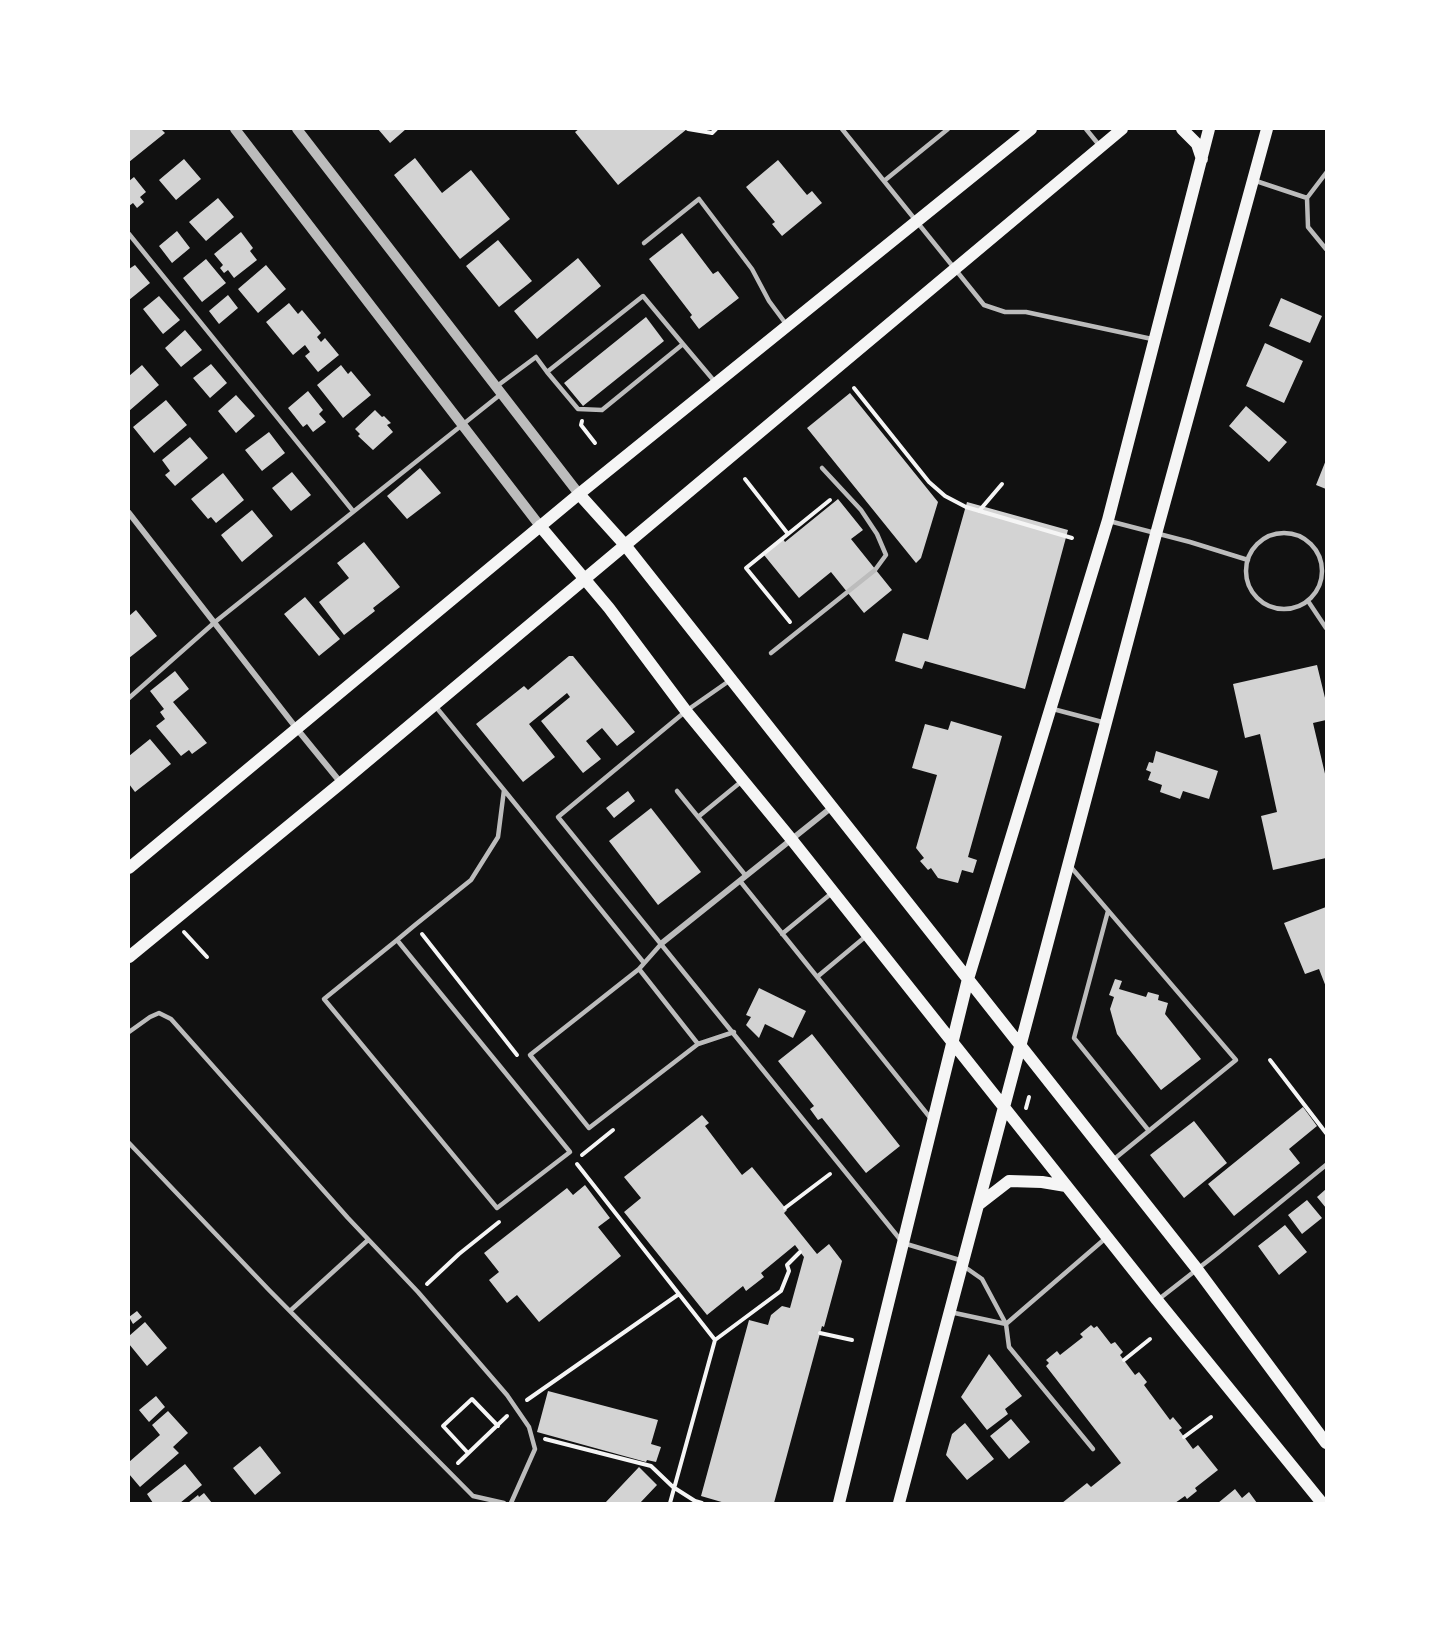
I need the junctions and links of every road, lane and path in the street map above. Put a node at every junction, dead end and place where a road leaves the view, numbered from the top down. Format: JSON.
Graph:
{"nodes":[{"id":1,"x":235,"y":129,"type":"edge"},
{"id":2,"x":297,"y":129,"type":"edge"},
{"id":3,"x":688,"y":129,"type":"edge"},
{"id":4,"x":716,"y":129,"type":"edge"},
{"id":5,"x":842,"y":129,"type":"edge"},
{"id":6,"x":948,"y":129,"type":"edge"},
{"id":7,"x":1031,"y":129,"type":"edge"},
{"id":8,"x":1086,"y":129,"type":"edge"},
{"id":9,"x":1122,"y":129,"type":"edge"},
{"id":10,"x":1131,"y":129,"type":"edge"},
{"id":11,"x":1182,"y":129,"type":"edge"},
{"id":12,"x":1209,"y":129,"type":"edge"},
{"id":13,"x":1267,"y":129,"type":"edge"},
{"id":14,"x":1101,"y":147,"type":"junction"},
{"id":15,"x":1202,"y":159,"type":"junction"},
{"id":16,"x":1326,"y":173,"type":"edge"},
{"id":17,"x":1253,"y":180,"type":"junction"},
{"id":18,"x":884,"y":181,"type":"junction"},
{"id":19,"x":1307,"y":198,"type":"junction"},
{"id":20,"x":917,"y":222,"type":"junction"},
{"id":21,"x":129,"y":234,"type":"edge"},
{"id":22,"x":644,"y":243,"type":"dead end"},
{"id":23,"x":1326,"y":249,"type":"edge"},
{"id":24,"x":954,"y":270,"type":"junction"},
{"id":25,"x":788,"y":326,"type":"junction"},
{"id":26,"x":1155,"y":340,"type":"junction"},
{"id":27,"x":683,"y":344,"type":"junction"},
{"id":28,"x":547,"y":372,"type":"junction"},
{"id":29,"x":716,"y":384,"type":"junction"},
{"id":30,"x":855,"y":388,"type":"dead end"},
{"id":31,"x":500,"y":390,"type":"junction"},
{"id":32,"x":584,"y":409,"type":"junction"},
{"id":33,"x":461,"y":425,"type":"junction"},
{"id":34,"x":595,"y":443,"type":"dead end"},
{"id":35,"x":822,"y":468,"type":"dead end"},
{"id":36,"x":745,"y":479,"type":"dead end"},
{"id":37,"x":1002,"y":484,"type":"dead end"},
{"id":38,"x":579,"y":494,"type":"junction"},
{"id":39,"x":830,"y":500,"type":"dead end"},
{"id":40,"x":979,"y":511,"type":"junction"},
{"id":41,"x":353,"y":512,"type":"junction"},
{"id":42,"x":129,"y":513,"type":"edge"},
{"id":43,"x":1108,"y":520,"type":"junction"},
{"id":44,"x":540,"y":526,"type":"junction"},
{"id":45,"x":788,"y":534,"type":"junction"},
{"id":46,"x":1156,"y":534,"type":"junction"},
{"id":47,"x":1072,"y":538,"type":"dead end"},
{"id":48,"x":625,"y":545,"type":"junction"},
{"id":49,"x":1248,"y":560,"type":"junction"},
{"id":50,"x":583,"y":580,"type":"junction"},
{"id":51,"x":1308,"y":601,"type":"junction"},
{"id":52,"x":215,"y":622,"type":"junction"},
{"id":53,"x":1326,"y":628,"type":"edge"},
{"id":54,"x":798,"y":632,"type":"junction"},
{"id":55,"x":771,"y":653,"type":"dead end"},
{"id":56,"x":731,"y":679,"type":"junction"},
{"id":57,"x":129,"y":698,"type":"edge"},
{"id":58,"x":434,"y":705,"type":"junction"},
{"id":59,"x":1051,"y":708,"type":"junction"},
{"id":60,"x":686,"y":711,"type":"junction"},
{"id":61,"x":1106,"y":723,"type":"junction"},
{"id":62,"x":297,"y":729,"type":"junction"},
{"id":63,"x":743,"y":780,"type":"junction"},
{"id":64,"x":341,"y":783,"type":"junction"},
{"id":65,"x":504,"y":790,"type":"junction"},
{"id":66,"x":677,"y":791,"type":"dead end"},
{"id":67,"x":832,"y":807,"type":"junction"},
{"id":68,"x":698,"y":817,"type":"junction"},
{"id":69,"x":792,"y":840,"type":"junction"},
{"id":70,"x":1068,"y":864,"type":"junction"},
{"id":71,"x":129,"y":867,"type":"edge"},
{"id":72,"x":746,"y":876,"type":"junction"},
{"id":73,"x":740,"y":881,"type":"junction"},
{"id":74,"x":833,"y":892,"type":"junction"},
{"id":75,"x":1108,"y":911,"type":"junction"},
{"id":76,"x":415,"y":925,"type":"junction"},
{"id":77,"x":184,"y":932,"type":"dead end"},
{"id":78,"x":782,"y":934,"type":"junction"},
{"id":79,"x":867,"y":935,"type":"junction"},
{"id":80,"x":397,"y":940,"type":"junction"},
{"id":81,"x":662,"y":942,"type":"junction"},
{"id":82,"x":129,"y":957,"type":"edge"},
{"id":83,"x":207,"y":957,"type":"dead end"},
{"id":84,"x":645,"y":963,"type":"junction"},
{"id":85,"x":639,"y":969,"type":"junction"},
{"id":86,"x":816,"y":977,"type":"junction"},
{"id":87,"x":968,"y":980,"type":"junction"},
{"id":88,"x":129,"y":1032,"type":"edge"},
{"id":89,"x":734,"y":1032,"type":"junction"},
{"id":90,"x":698,"y":1044,"type":"junction"},
{"id":91,"x":953,"y":1044,"type":"junction"},
{"id":92,"x":1020,"y":1044,"type":"junction"},
{"id":93,"x":518,"y":1056,"type":"dead end"},
{"id":94,"x":1270,"y":1060,"type":"dead end"},
{"id":95,"x":1029,"y":1097,"type":"dead end"},
{"id":96,"x":1004,"y":1107,"type":"junction"},
{"id":97,"x":1025,"y":1109,"type":"dead end"},
{"id":98,"x":933,"y":1122,"type":"junction"},
{"id":99,"x":618,"y":1125,"type":"dead end"},
{"id":100,"x":1149,"y":1131,"type":"junction"},
{"id":101,"x":1326,"y":1133,"type":"edge"},
{"id":102,"x":584,"y":1140,"type":"dead end"},
{"id":103,"x":129,"y":1143,"type":"edge"},
{"id":104,"x":590,"y":1148,"type":"junction"},
{"id":105,"x":1112,"y":1161,"type":"junction"},
{"id":106,"x":1326,"y":1165,"type":"edge"},
{"id":107,"x":841,"y":1166,"type":"junction"},
{"id":108,"x":1066,"y":1186,"type":"junction"},
{"id":109,"x":978,"y":1205,"type":"junction"},
{"id":110,"x":785,"y":1208,"type":"dead end"},
{"id":111,"x":504,"y":1217,"type":"dead end"},
{"id":112,"x":1107,"y":1237,"type":"junction"},
{"id":113,"x":368,"y":1240,"type":"junction"},
{"id":114,"x":903,"y":1243,"type":"junction"},
{"id":115,"x":800,"y":1252,"type":"dead end"},
{"id":116,"x":962,"y":1263,"type":"junction"},
{"id":117,"x":1197,"y":1269,"type":"junction"},
{"id":118,"x":418,"y":1292,"type":"junction"},
{"id":119,"x":679,"y":1294,"type":"junction"},
{"id":120,"x":1157,"y":1300,"type":"junction"},
{"id":121,"x":290,"y":1311,"type":"junction"},
{"id":122,"x":950,"y":1311,"type":"junction"},
{"id":123,"x":1006,"y":1324,"type":"junction"},
{"id":124,"x":820,"y":1333,"type":"dead end"},
{"id":125,"x":715,"y":1340,"type":"junction"},
{"id":126,"x":852,"y":1340,"type":"dead end"},
{"id":127,"x":1150,"y":1340,"type":"dead end"},
{"id":128,"x":1124,"y":1360,"type":"dead end"},
{"id":129,"x":516,"y":1408,"type":"junction"},
{"id":130,"x":1210,"y":1417,"type":"dead end"},
{"id":131,"x":498,"y":1426,"type":"junction"},
{"id":132,"x":1184,"y":1437,"type":"dead end"},
{"id":133,"x":532,"y":1438,"type":"junction"},
{"id":134,"x":1326,"y":1443,"type":"edge"},
{"id":135,"x":1093,"y":1449,"type":"dead end"},
{"id":136,"x":468,"y":1453,"type":"junction"},
{"id":137,"x":449,"y":1471,"type":"junction"},
{"id":138,"x":673,"y":1487,"type":"junction"},
{"id":139,"x":504,"y":1503,"type":"edge"},
{"id":140,"x":512,"y":1503,"type":"edge"},
{"id":141,"x":670,"y":1503,"type":"edge"},
{"id":142,"x":702,"y":1503,"type":"edge"},
{"id":143,"x":839,"y":1503,"type":"edge"},
{"id":144,"x":899,"y":1503,"type":"edge"},
{"id":145,"x":1322,"y":1503,"type":"edge"}],
"edges":[{"from":1,"to":33,"type":"street"},
{"from":2,"to":31,"type":"street"},
{"from":3,"to":4,"type":"path"},
{"from":5,"to":18,"type":"lane"},
{"from":6,"to":18,"type":"lane"},
{"from":7,"to":20,"type":"main road"},
{"from":8,"to":14,"type":"lane"},
{"from":9,"to":14,"type":"main road"},
{"from":10,"to":14,"type":"main road"},
{"from":11,"to":15,"type":"main road"},
{"from":12,"to":15,"type":"main road"},
{"from":13,"to":17,"type":"main road"},
{"from":14,"to":24,"type":"main road"},
{"from":15,"to":26,"type":"main road"},
{"from":16,"to":19,"type":"lane"},
{"from":17,"to":19,"type":"lane"},
{"from":17,"to":46,"type":"main road"},
{"from":18,"to":20,"type":"lane"},
{"from":19,"to":23,"type":"lane"},
{"from":20,"to":24,"type":"lane"},
{"from":20,"to":25,"type":"main road"},
{"from":21,"to":41,"type":"lane"},
{"from":22,"to":25,"type":"lane"},
{"from":24,"to":26,"type":"lane"},
{"from":24,"to":48,"type":"main road"},
{"from":25,"to":29,"type":"main road"},
{"from":26,"to":43,"type":"main road"},
{"from":27,"to":28,"type":"lane"},
{"from":27,"to":29,"type":"lane"},
{"from":27,"to":32,"type":"lane"},
{"from":28,"to":31,"type":"lane"},
{"from":28,"to":32,"type":"lane"},
{"from":29,"to":38,"type":"main road"},
{"from":30,"to":40,"type":"path"},
{"from":31,"to":33,"type":"lane"},
{"from":31,"to":38,"type":"street"},
{"from":32,"to":34,"type":"path"},
{"from":33,"to":41,"type":"lane"},
{"from":33,"to":44,"type":"street"},
{"from":35,"to":54,"type":"lane"},
{"from":36,"to":45,"type":"path"},
{"from":37,"to":40,"type":"path"},
{"from":38,"to":44,"type":"main road"},
{"from":38,"to":48,"type":"main road"},
{"from":39,"to":45,"type":"path"},
{"from":40,"to":47,"type":"path"},
{"from":41,"to":52,"type":"lane"},
{"from":42,"to":52,"type":"street"},
{"from":43,"to":46,"type":"lane"},
{"from":43,"to":59,"type":"main road"},
{"from":44,"to":50,"type":"main road"},
{"from":44,"to":62,"type":"main road"},
{"from":45,"to":54,"type":"path"},
{"from":46,"to":49,"type":"lane"},
{"from":46,"to":61,"type":"main road"},
{"from":48,"to":50,"type":"main road"},
{"from":48,"to":56,"type":"main road"},
{"from":49,"to":51,"type":"lane"},
{"from":49,"to":51,"type":"lane"},
{"from":50,"to":58,"type":"main road"},
{"from":50,"to":60,"type":"main road"},
{"from":51,"to":53,"type":"lane"},
{"from":52,"to":57,"type":"lane"},
{"from":52,"to":62,"type":"street"},
{"from":54,"to":55,"type":"lane"},
{"from":56,"to":60,"type":"lane"},
{"from":56,"to":67,"type":"main road"},
{"from":58,"to":64,"type":"main road"},
{"from":58,"to":65,"type":"lane"},
{"from":59,"to":61,"type":"lane"},
{"from":59,"to":87,"type":"main road"},
{"from":60,"to":63,"type":"main road"},
{"from":60,"to":81,"type":"lane"},
{"from":61,"to":70,"type":"main road"},
{"from":62,"to":64,"type":"street"},
{"from":62,"to":71,"type":"main road"},
{"from":63,"to":68,"type":"lane"},
{"from":63,"to":69,"type":"main road"},
{"from":64,"to":82,"type":"main road"},
{"from":65,"to":76,"type":"lane"},
{"from":65,"to":84,"type":"lane"},
{"from":66,"to":68,"type":"lane"},
{"from":67,"to":69,"type":"street"},
{"from":67,"to":87,"type":"main road"},
{"from":68,"to":72,"type":"lane"},
{"from":69,"to":72,"type":"street"},
{"from":69,"to":74,"type":"main road"},
{"from":70,"to":75,"type":"lane"},
{"from":70,"to":92,"type":"main road"},
{"from":72,"to":73,"type":"street"},
{"from":73,"to":78,"type":"lane"},
{"from":73,"to":81,"type":"street"},
{"from":74,"to":78,"type":"lane"},
{"from":74,"to":79,"type":"main road"},
{"from":75,"to":100,"type":"lane"},
{"from":75,"to":100,"type":"lane"},
{"from":76,"to":80,"type":"lane"},
{"from":76,"to":93,"type":"path"},
{"from":77,"to":83,"type":"path"},
{"from":78,"to":86,"type":"lane"},
{"from":79,"to":86,"type":"lane"},
{"from":79,"to":91,"type":"main road"},
{"from":80,"to":80,"type":"lane"},
{"from":81,"to":84,"type":"lane"},
{"from":81,"to":89,"type":"lane"},
{"from":84,"to":85,"type":"lane"},
{"from":85,"to":90,"type":"lane"},
{"from":85,"to":90,"type":"lane"},
{"from":86,"to":98,"type":"lane"},
{"from":87,"to":91,"type":"main road"},
{"from":87,"to":92,"type":"main road"},
{"from":88,"to":113,"type":"lane"},
{"from":89,"to":90,"type":"lane"},
{"from":89,"to":107,"type":"lane"},
{"from":91,"to":96,"type":"main road"},
{"from":91,"to":98,"type":"main road"},
{"from":92,"to":96,"type":"main road"},
{"from":92,"to":105,"type":"main road"},
{"from":94,"to":101,"type":"path"},
{"from":95,"to":97,"type":"path"},
{"from":96,"to":108,"type":"main road"},
{"from":96,"to":109,"type":"main road"},
{"from":98,"to":114,"type":"main road"},
{"from":99,"to":104,"type":"path"},
{"from":100,"to":105,"type":"lane"},
{"from":102,"to":104,"type":"path"},
{"from":103,"to":121,"type":"lane"},
{"from":104,"to":119,"type":"path"},
{"from":105,"to":117,"type":"main road"},
{"from":106,"to":117,"type":"lane"},
{"from":107,"to":110,"type":"path"},
{"from":107,"to":114,"type":"lane"},
{"from":108,"to":109,"type":"main road"},
{"from":108,"to":112,"type":"main road"},
{"from":109,"to":116,"type":"main road"},
{"from":111,"to":118,"type":"path"},
{"from":112,"to":120,"type":"main road"},
{"from":112,"to":123,"type":"lane"},
{"from":113,"to":118,"type":"lane"},
{"from":113,"to":121,"type":"lane"},
{"from":114,"to":116,"type":"lane"},
{"from":114,"to":143,"type":"main road"},
{"from":115,"to":125,"type":"path"},
{"from":116,"to":122,"type":"main road"},
{"from":116,"to":123,"type":"lane"},
{"from":117,"to":120,"type":"lane"},
{"from":117,"to":134,"type":"main road"},
{"from":118,"to":129,"type":"lane"},
{"from":119,"to":125,"type":"path"},
{"from":119,"to":129,"type":"path"},
{"from":120,"to":145,"type":"main road"},
{"from":121,"to":137,"type":"lane"},
{"from":122,"to":123,"type":"lane"},
{"from":122,"to":144,"type":"main road"},
{"from":123,"to":135,"type":"lane"},
{"from":124,"to":126,"type":"path"},
{"from":125,"to":138,"type":"path"},
{"from":127,"to":128,"type":"path"},
{"from":129,"to":131,"type":"path"},
{"from":129,"to":133,"type":"lane"},
{"from":130,"to":132,"type":"path"},
{"from":131,"to":136,"type":"path"},
{"from":131,"to":136,"type":"path"},
{"from":133,"to":138,"type":"path"},
{"from":133,"to":140,"type":"lane"},
{"from":136,"to":137,"type":"path"},
{"from":137,"to":139,"type":"lane"},
{"from":138,"to":141,"type":"path"},
{"from":138,"to":142,"type":"path"}]}
